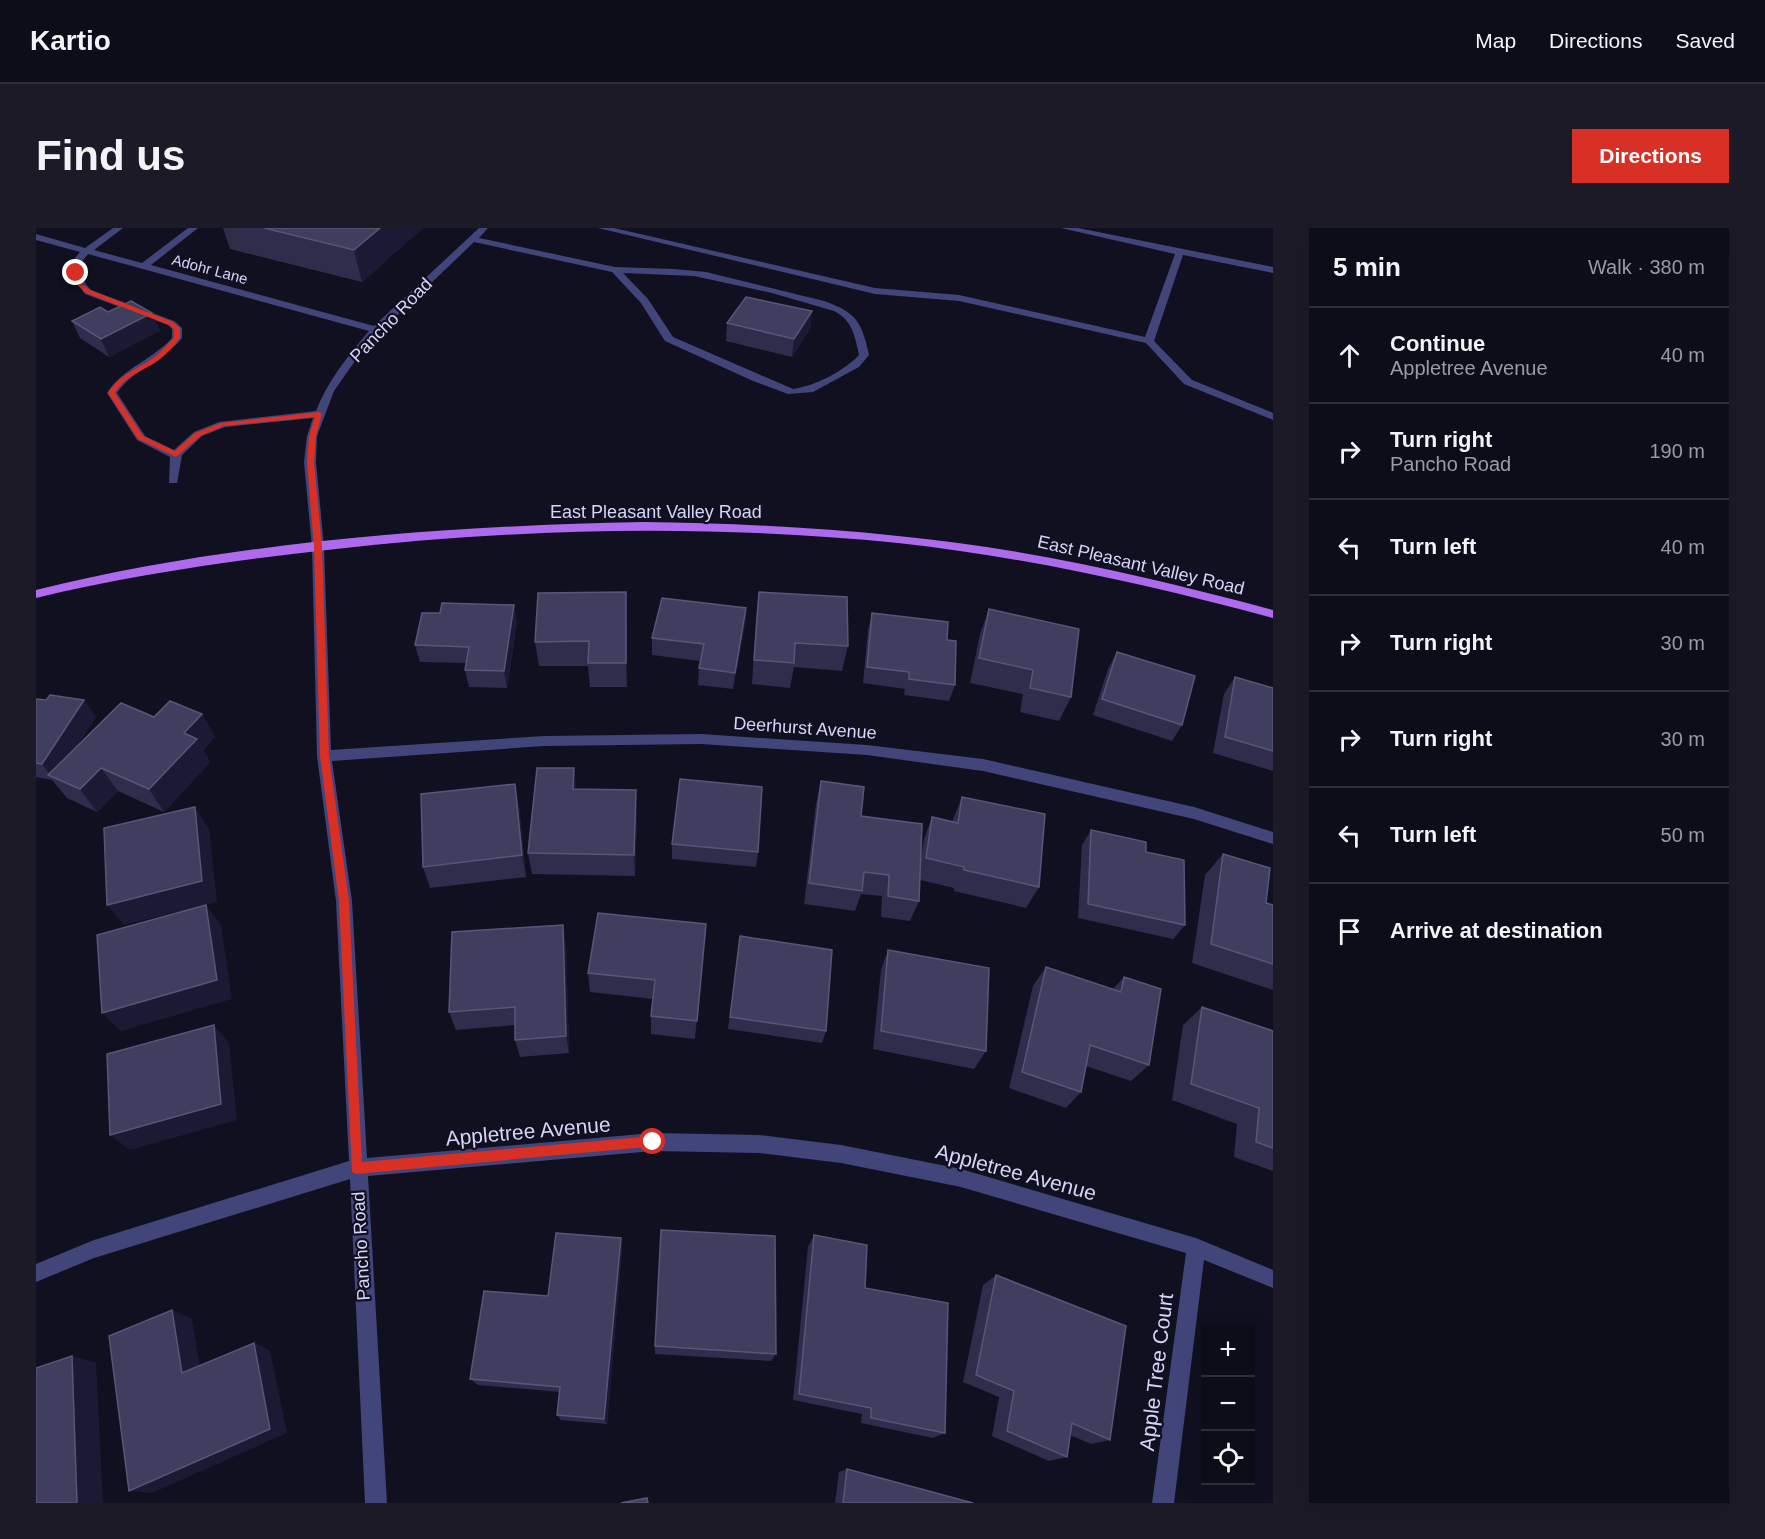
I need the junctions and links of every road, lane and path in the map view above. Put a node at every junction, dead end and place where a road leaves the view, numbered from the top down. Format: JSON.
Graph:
{"nodes":[{"id":1,"x":119,"y":228,"type":"edge"},
{"id":2,"x":194,"y":228,"type":"edge"},
{"id":3,"x":484,"y":228,"type":"edge"},
{"id":4,"x":602,"y":228,"type":"edge"},
{"id":5,"x":1065,"y":228,"type":"edge"},
{"id":6,"x":36,"y":237,"type":"edge"},
{"id":7,"x":473,"y":239,"type":"junction"},
{"id":8,"x":86,"y":251,"type":"junction"},
{"id":9,"x":1180,"y":252,"type":"junction"},
{"id":10,"x":144,"y":266,"type":"junction"},
{"id":11,"x":615,"y":270,"type":"junction"},
{"id":12,"x":1273,"y":270,"type":"edge"},
{"id":13,"x":376,"y":330,"type":"junction"},
{"id":14,"x":1149,"y":341,"type":"junction"},
{"id":15,"x":319,"y":414,"type":"junction"},
{"id":16,"x":1273,"y":417,"type":"edge"},
{"id":17,"x":176,"y":455,"type":"junction"},
{"id":18,"x":173,"y":480,"type":"dead end"},
{"id":19,"x":318,"y":547,"type":"junction"},
{"id":20,"x":36,"y":594,"type":"edge"},
{"id":21,"x":1273,"y":614,"type":"edge"},
{"id":22,"x":324,"y":756,"type":"junction"},
{"id":23,"x":1273,"y":838,"type":"edge"},
{"id":24,"x":356,"y":1168,"type":"junction"},
{"id":25,"x":1196,"y":1246,"type":"junction"},
{"id":26,"x":36,"y":1273,"type":"edge"},
{"id":27,"x":1273,"y":1279,"type":"edge"},
{"id":28,"x":376,"y":1503,"type":"edge"},
{"id":29,"x":1162,"y":1503,"type":"edge"}],
"edges":[{"from":1,"to":8,"type":"street"},
{"from":2,"to":10,"type":"street"},
{"from":3,"to":7,"type":"street","name":"Pancho Road"},
{"from":4,"to":14,"type":"street"},
{"from":5,"to":9,"type":"street"},
{"from":6,"to":8,"type":"street","name":"Adohr Lane"},
{"from":7,"to":11,"type":"street"},
{"from":7,"to":13,"type":"street","name":"Pancho Road"},
{"from":8,"to":10,"type":"street","name":"Adohr Lane"},
{"from":8,"to":17,"type":"street"},
{"from":9,"to":12,"type":"street"},
{"from":9,"to":14,"type":"street"},
{"from":10,"to":13,"type":"street","name":"Adohr Lane"},
{"from":11,"to":11,"type":"street"},
{"from":13,"to":15,"type":"street","name":"Pancho Road"},
{"from":14,"to":16,"type":"street"},
{"from":15,"to":17,"type":"street"},
{"from":15,"to":19,"type":"street","name":"Pancho Road"},
{"from":17,"to":18,"type":"street"},
{"from":19,"to":20,"type":"main road","name":"East Pleasant Valley Road"},
{"from":19,"to":21,"type":"main road","name":"East Pleasant Valley Road"},
{"from":19,"to":22,"type":"street","name":"Pancho Road"},
{"from":22,"to":23,"type":"street","name":"Deerhurst Avenue"},
{"from":22,"to":24,"type":"street","name":"Pancho Road"},
{"from":24,"to":25,"type":"street","name":"Appletree Avenue"},
{"from":24,"to":26,"type":"street","name":"Appletree Avenue"},
{"from":24,"to":28,"type":"street","name":"Pancho Road"},
{"from":25,"to":27,"type":"street","name":"Appletree Avenue"},
{"from":25,"to":29,"type":"street","name":"Apple Tree Court"}]}
